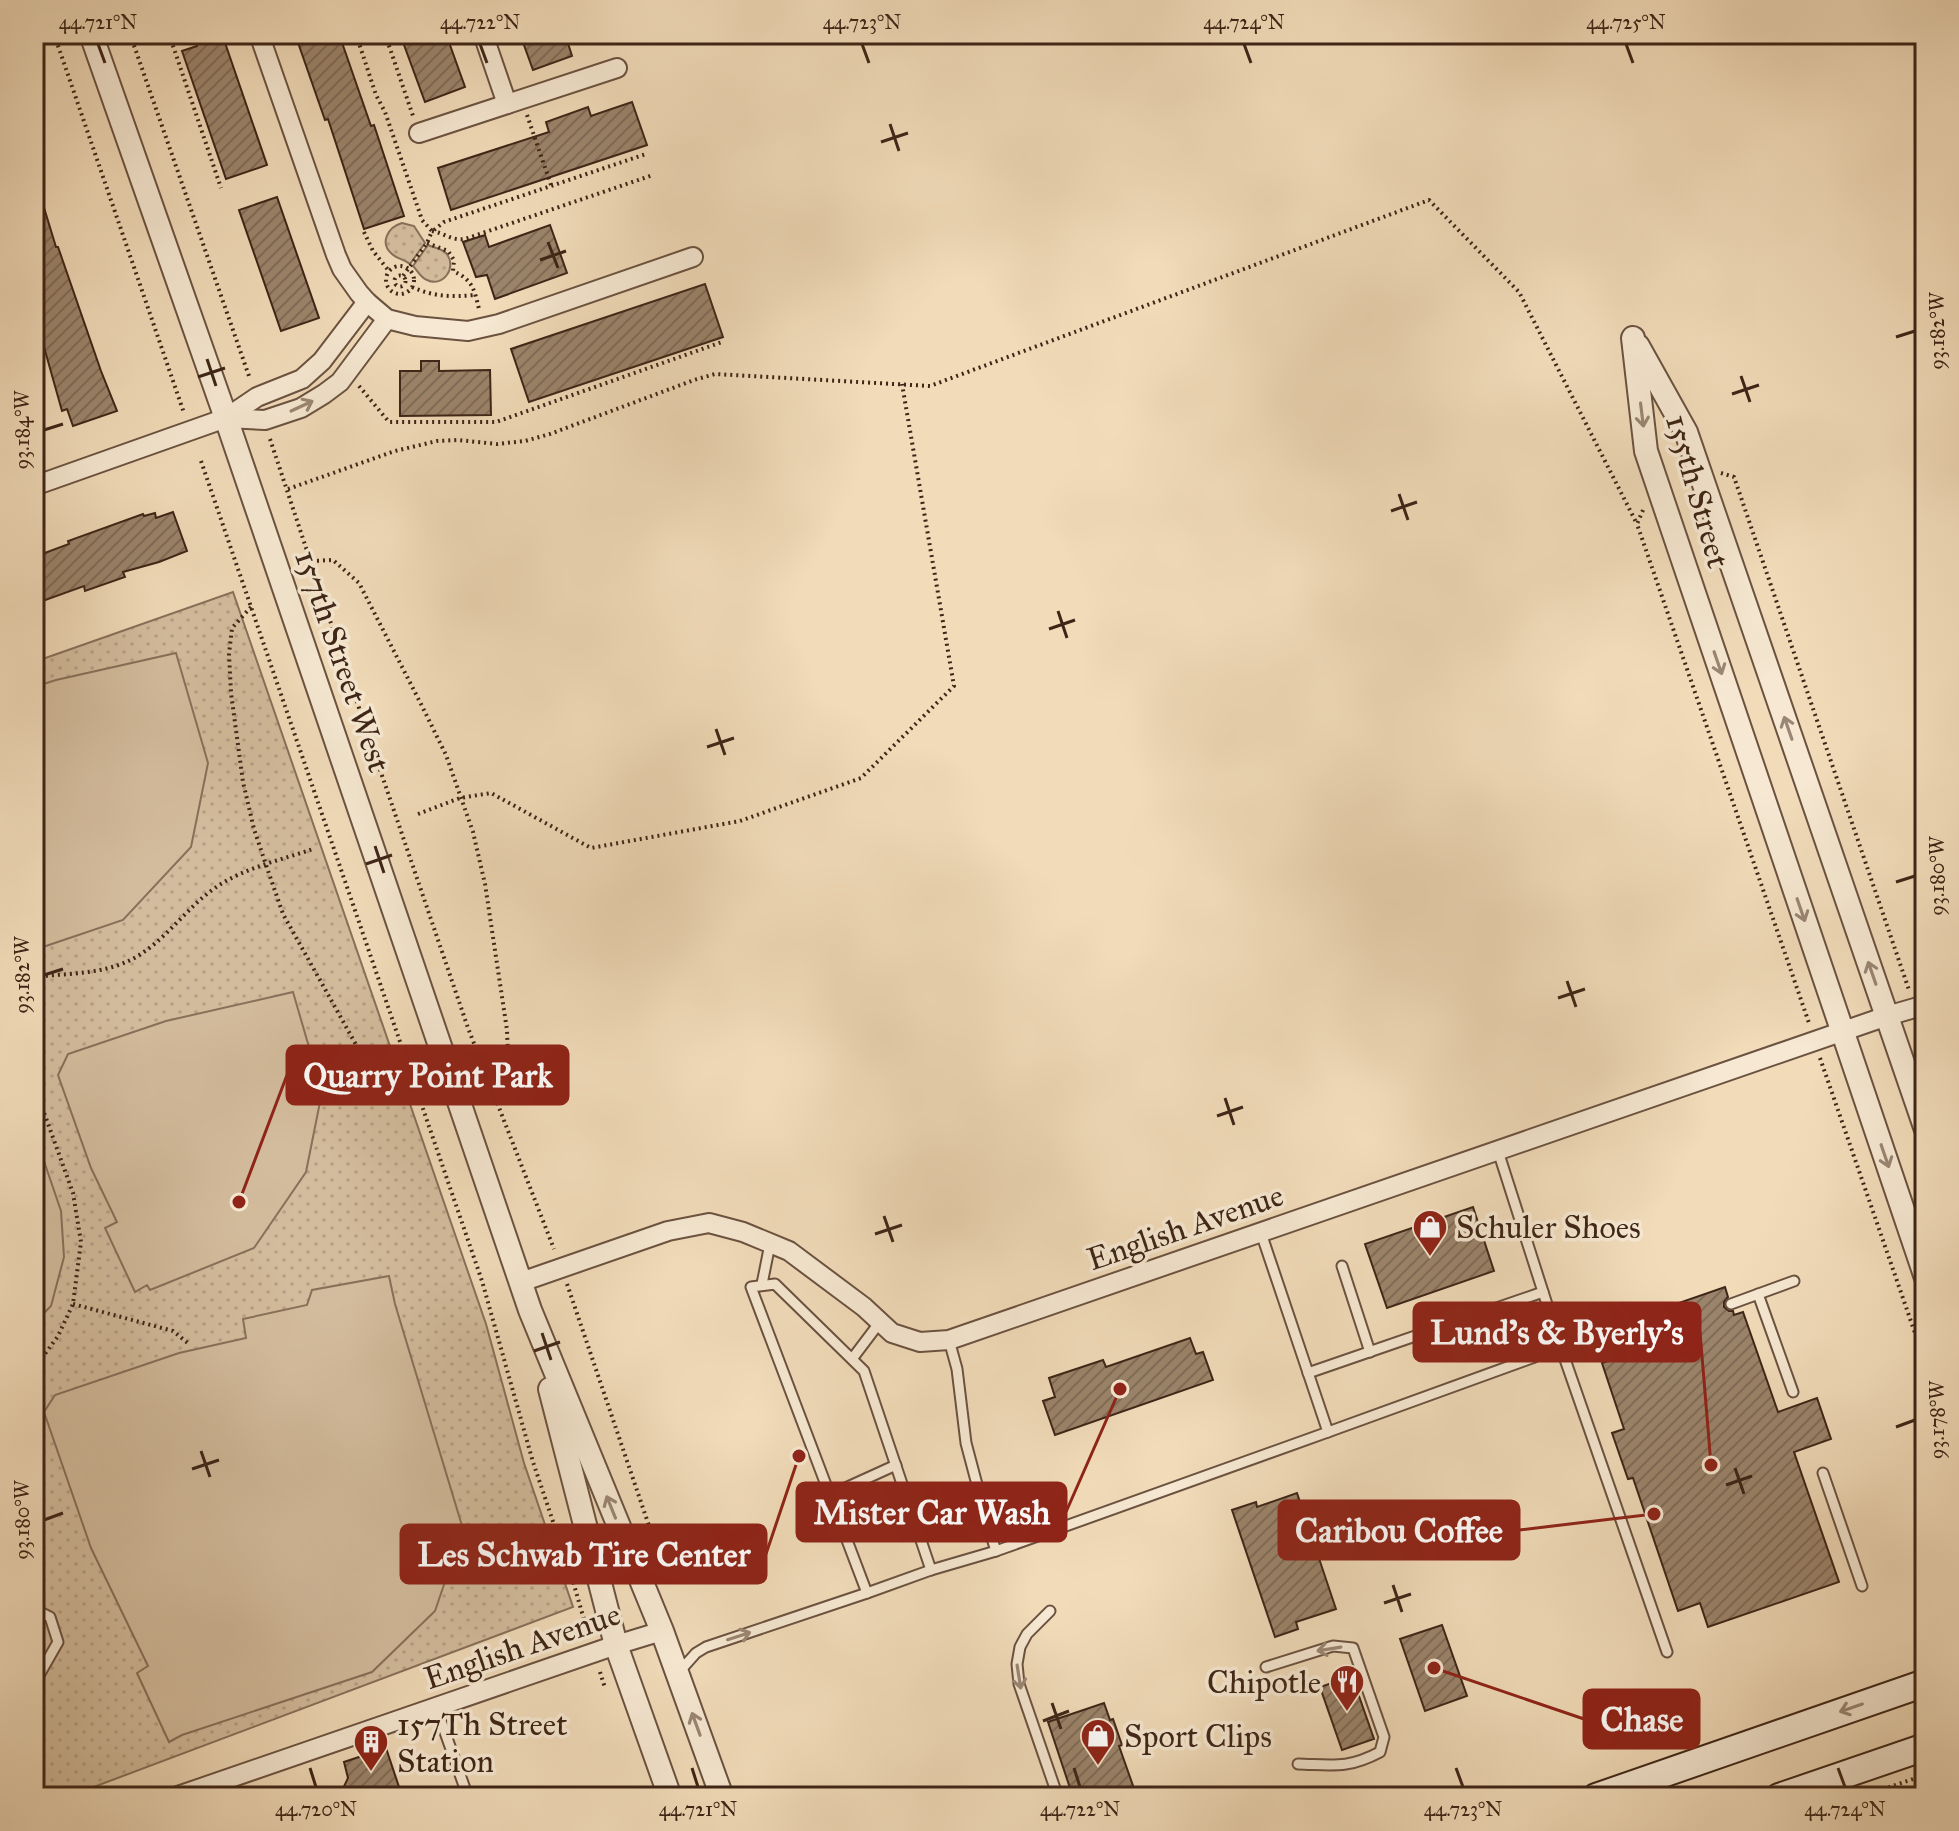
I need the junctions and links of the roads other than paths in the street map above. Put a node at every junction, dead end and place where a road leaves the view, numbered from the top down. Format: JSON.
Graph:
{"nodes":[{"id":1,"x":91,"y":34,"type":"edge"},
{"id":2,"x":259,"y":34,"type":"edge"},
{"id":3,"x":483,"y":34,"type":"edge"},
{"id":4,"x":617,"y":68,"type":"dead end"},
{"id":5,"x":514,"y":101,"type":"junction"},
{"id":6,"x":419,"y":133,"type":"road end"},
{"id":7,"x":693,"y":257,"type":"dead end"},
{"id":8,"x":367,"y":302,"type":"junction"},
{"id":9,"x":387,"y":319,"type":"junction"},
{"id":10,"x":226,"y":418,"type":"junction"},
{"id":11,"x":34,"y":486,"type":"edge"},
{"id":12,"x":1920,"y":1006,"type":"edge"},
{"id":13,"x":1887,"y":1016,"type":"junction"},
{"id":14,"x":1843,"y":1032,"type":"junction"},
{"id":15,"x":1925,"y":1127,"type":"edge"},
{"id":16,"x":1498,"y":1151,"type":"junction"},
{"id":17,"x":1261,"y":1233,"type":"junction"},
{"id":18,"x":770,"y":1244,"type":"junction"},
{"id":19,"x":1342,"y":1266,"type":"dead end"},
{"id":20,"x":1925,"y":1275,"type":"edge"},
{"id":21,"x":1794,"y":1281,"type":"dead end"},
{"id":22,"x":521,"y":1282,"type":"junction"},
{"id":23,"x":762,"y":1284,"type":"junction"},
{"id":24,"x":1543,"y":1292,"type":"junction"},
{"id":25,"x":1758,"y":1294,"type":"junction"},
{"id":26,"x":1731,"y":1304,"type":"dead end"},
{"id":27,"x":530,"y":1310,"type":"junction"},
{"id":28,"x":880,"y":1322,"type":"junction"},
{"id":29,"x":1676,"y":1324,"type":"dead end"},
{"id":30,"x":1585,"y":1326,"type":"dead end"},
{"id":31,"x":949,"y":1340,"type":"junction"},
{"id":32,"x":1560,"y":1345,"type":"junction"},
{"id":33,"x":1370,"y":1352,"type":"junction"},
{"id":34,"x":852,"y":1359,"type":"junction"},
{"id":35,"x":1308,"y":1373,"type":"junction"},
{"id":36,"x":1793,"y":1392,"type":"dead end"},
{"id":37,"x":1328,"y":1432,"type":"junction"},
{"id":38,"x":896,"y":1465,"type":"junction"},
{"id":39,"x":1823,"y":1473,"type":"dead end"},
{"id":40,"x":830,"y":1495,"type":"junction"},
{"id":41,"x":996,"y":1551,"type":"junction"},
{"id":42,"x":931,"y":1570,"type":"junction"},
{"id":43,"x":1862,"y":1586,"type":"dead end"},
{"id":44,"x":867,"y":1593,"type":"junction"},
{"id":45,"x":34,"y":1609,"type":"edge"},
{"id":46,"x":1050,"y":1611,"type":"dead end"},
{"id":47,"x":662,"y":1631,"type":"junction"},
{"id":48,"x":616,"y":1645,"type":"junction"},
{"id":49,"x":1667,"y":1652,"type":"dead end"},
{"id":50,"x":1266,"y":1667,"type":"dead end"},
{"id":51,"x":678,"y":1674,"type":"junction"},
{"id":52,"x":1925,"y":1683,"type":"edge"},
{"id":53,"x":34,"y":1684,"type":"edge"},
{"id":54,"x":436,"y":1707,"type":"junction"},
{"id":55,"x":1925,"y":1747,"type":"edge"},
{"id":56,"x":1298,"y":1764,"type":"dead end"},
{"id":57,"x":175,"y":1797,"type":"edge"},
{"id":58,"x":468,"y":1797,"type":"edge"},
{"id":59,"x":670,"y":1797,"type":"edge"},
{"id":60,"x":722,"y":1797,"type":"edge"},
{"id":61,"x":1058,"y":1797,"type":"edge"},
{"id":62,"x":1596,"y":1797,"type":"edge"},
{"id":63,"x":1779,"y":1797,"type":"edge"}],
"edges":[{"from":1,"to":10,"type":"street","name":"157th Street West"},
{"from":2,"to":8,"type":"street"},
{"from":3,"to":5,"type":"street"},
{"from":4,"to":5,"type":"street"},
{"from":5,"to":6,"type":"street"},
{"from":7,"to":9,"type":"street"},
{"from":8,"to":9,"type":"street"},
{"from":8,"to":10,"type":"street"},
{"from":10,"to":9,"type":"street","one_way":true},
{"from":10,"to":11,"type":"street"},
{"from":10,"to":22,"type":"street","name":"157th Street West"},
{"from":12,"to":13,"type":"street","name":"English Avenue"},
{"from":13,"to":14,"type":"street","name":"English Avenue"},
{"from":13,"to":14,"type":"street","name":"155th Street","one_way":true},
{"from":13,"to":15,"type":"street","name":"155th Street"},
{"from":14,"to":16,"type":"street","name":"English Avenue"},
{"from":14,"to":20,"type":"street","name":"155th Street","one_way":true},
{"from":16,"to":17,"type":"street","name":"English Avenue"},
{"from":16,"to":24,"type":"lane"},
{"from":17,"to":31,"type":"street","name":"English Avenue"},
{"from":17,"to":35,"type":"lane"},
{"from":18,"to":22,"type":"street","name":"English Avenue"},
{"from":18,"to":23,"type":"lane"},
{"from":18,"to":28,"type":"street","name":"English Avenue"},
{"from":19,"to":33,"type":"lane"},
{"from":21,"to":25,"type":"lane"},
{"from":22,"to":27,"type":"street","name":"157th Street West"},
{"from":23,"to":34,"type":"lane"},
{"from":23,"to":40,"type":"lane"},
{"from":24,"to":32,"type":"lane"},
{"from":24,"to":33,"type":"lane"},
{"from":25,"to":26,"type":"lane"},
{"from":25,"to":36,"type":"lane"},
{"from":47,"to":27,"type":"street","name":"157th Street West","one_way":true},
{"from":27,"to":48,"type":"street","name":"157th Street West"},
{"from":28,"to":31,"type":"street","name":"English Avenue"},
{"from":28,"to":34,"type":"lane"},
{"from":29,"to":30,"type":"lane"},
{"from":31,"to":41,"type":"lane"},
{"from":32,"to":37,"type":"lane"},
{"from":32,"to":49,"type":"lane"},
{"from":33,"to":35,"type":"lane"},
{"from":34,"to":38,"type":"lane"},
{"from":35,"to":37,"type":"lane"},
{"from":37,"to":41,"type":"lane"},
{"from":38,"to":40,"type":"lane"},
{"from":38,"to":42,"type":"lane"},
{"from":39,"to":43,"type":"lane"},
{"from":40,"to":44,"type":"lane"},
{"from":41,"to":42,"type":"lane"},
{"from":42,"to":44,"type":"lane"},
{"from":51,"to":44,"type":"lane","one_way":true},
{"from":45,"to":53,"type":"lane"},
{"from":46,"to":61,"type":"lane","one_way":true},
{"from":47,"to":48,"type":"street","name":"English Avenue"},
{"from":47,"to":51,"type":"street","name":"157th Street West"},
{"from":48,"to":54,"type":"street","name":"English Avenue"},
{"from":48,"to":59,"type":"street","name":"157th Street West"},
{"from":56,"to":50,"type":"lane","one_way":true},
{"from":60,"to":51,"type":"street","name":"157th Street West","one_way":true},
{"from":52,"to":62,"type":"main road","one_way":true},
{"from":54,"to":57,"type":"street","name":"English Avenue"},
{"from":54,"to":58,"type":"lane"},
{"from":55,"to":63,"type":"main road"}]}
